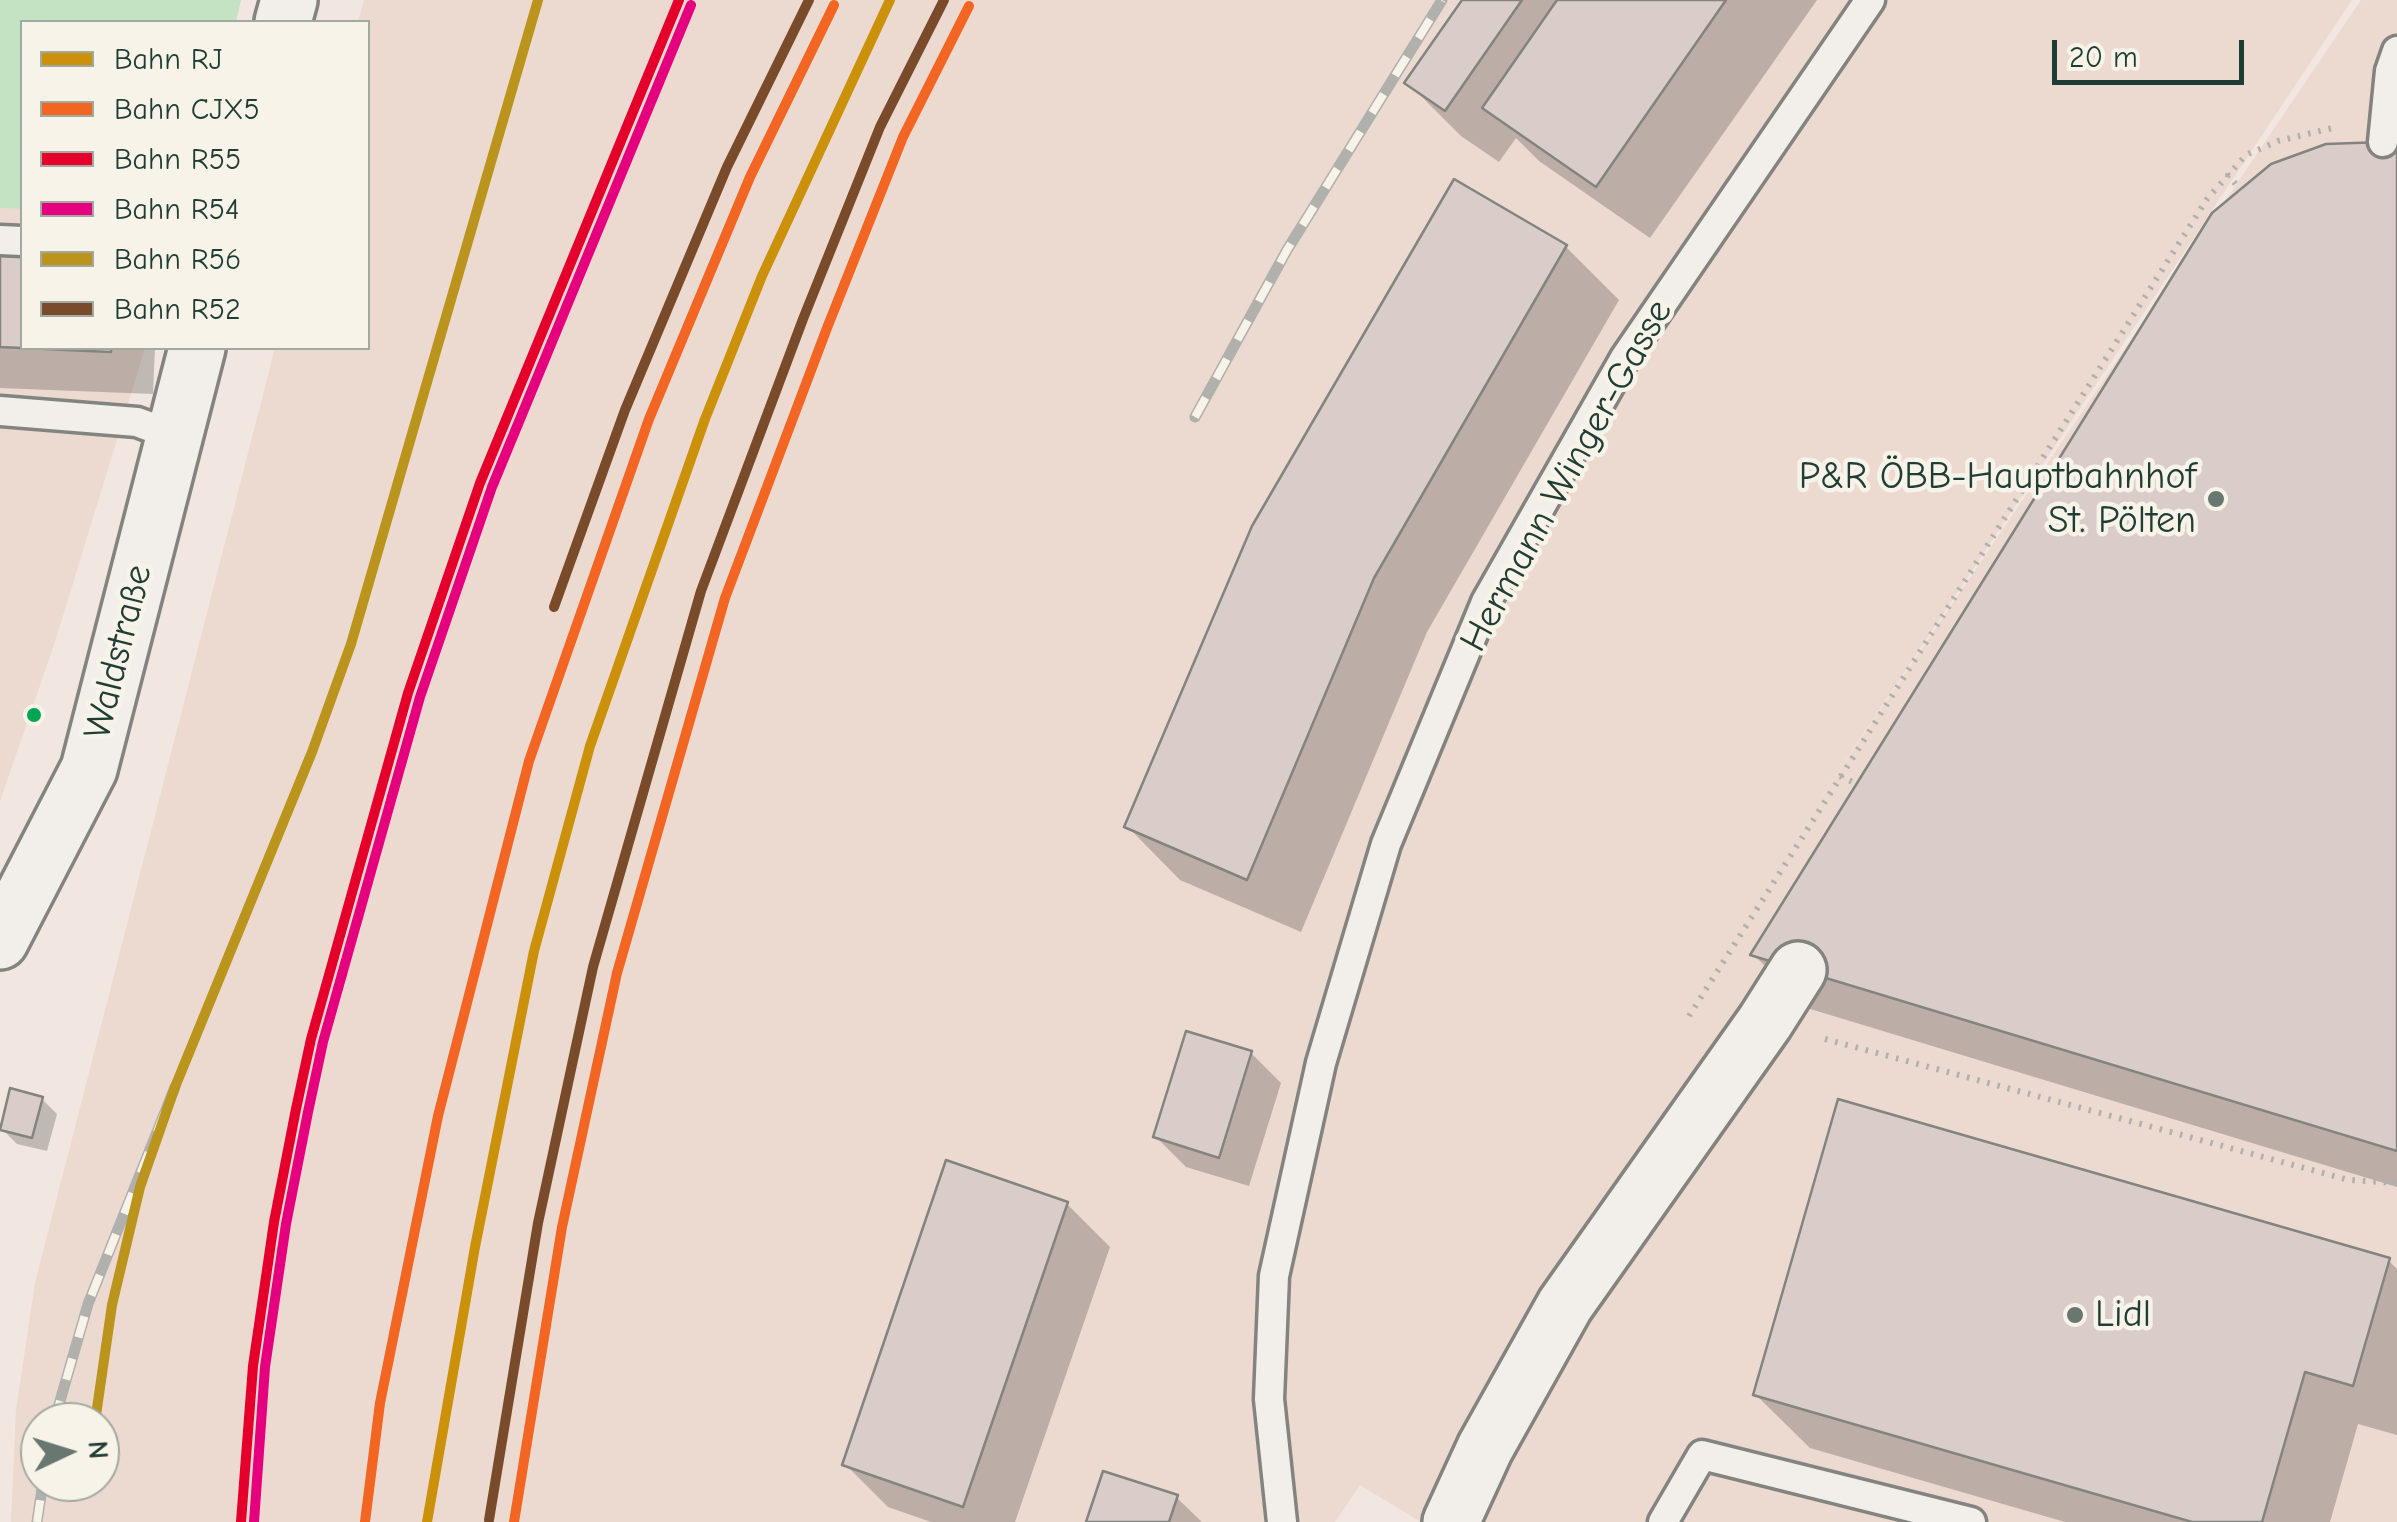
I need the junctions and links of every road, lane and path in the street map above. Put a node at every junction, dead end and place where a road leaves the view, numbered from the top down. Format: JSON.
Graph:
{"nodes":[{"id":1,"x":1870,"y":0,"type":"edge"},
{"id":2,"x":2397,"y":51,"type":"edge"},
{"id":3,"x":2384,"y":132,"type":"joint"},
{"id":4,"x":2226,"y":174,"type":"junction"},
{"id":5,"x":2240,"y":190,"type":"dead end"},
{"id":6,"x":196,"y":350,"type":"edge"},
{"id":7,"x":0,"y":411,"type":"edge"},
{"id":8,"x":175,"y":436,"type":"junction"},
{"id":9,"x":1840,"y":776,"type":"junction"},
{"id":10,"x":1857,"y":784,"type":"dead end"},
{"id":11,"x":0,"y":941,"type":"edge"},
{"id":12,"x":1798,"y":970,"type":"dead end"},
{"id":13,"x":1702,"y":993,"type":"junction"},
{"id":14,"x":1765,"y":1022,"type":"junction"},
{"id":15,"x":1684,"y":1024,"type":"dead end"},
{"id":16,"x":2397,"y":1184,"type":"edge"},
{"id":17,"x":1282,"y":1522,"type":"edge"},
{"id":18,"x":1451,"y":1522,"type":"edge"},
{"id":19,"x":1663,"y":1522,"type":"edge"},
{"id":20,"x":1971,"y":1522,"type":"edge"}],
"edges":[{"from":1,"to":17,"type":"lane","name":"Hermann Winger-Gasse"},
{"from":2,"to":3,"type":"lane"},
{"from":3,"to":4,"type":"path"},
{"from":4,"to":5,"type":"path"},
{"from":4,"to":9,"type":"path"},
{"from":6,"to":8,"type":"street","name":"Waldstraße"},
{"from":7,"to":8,"type":"lane"},
{"from":8,"to":11,"type":"street","name":"Waldstraße"},
{"from":9,"to":10,"type":"path"},
{"from":9,"to":13,"type":"path"},
{"from":12,"to":14,"type":"street"},
{"from":13,"to":14,"type":"path"},
{"from":13,"to":15,"type":"path"},
{"from":14,"to":16,"type":"path"},
{"from":14,"to":18,"type":"street"},
{"from":19,"to":20,"type":"lane"}]}
